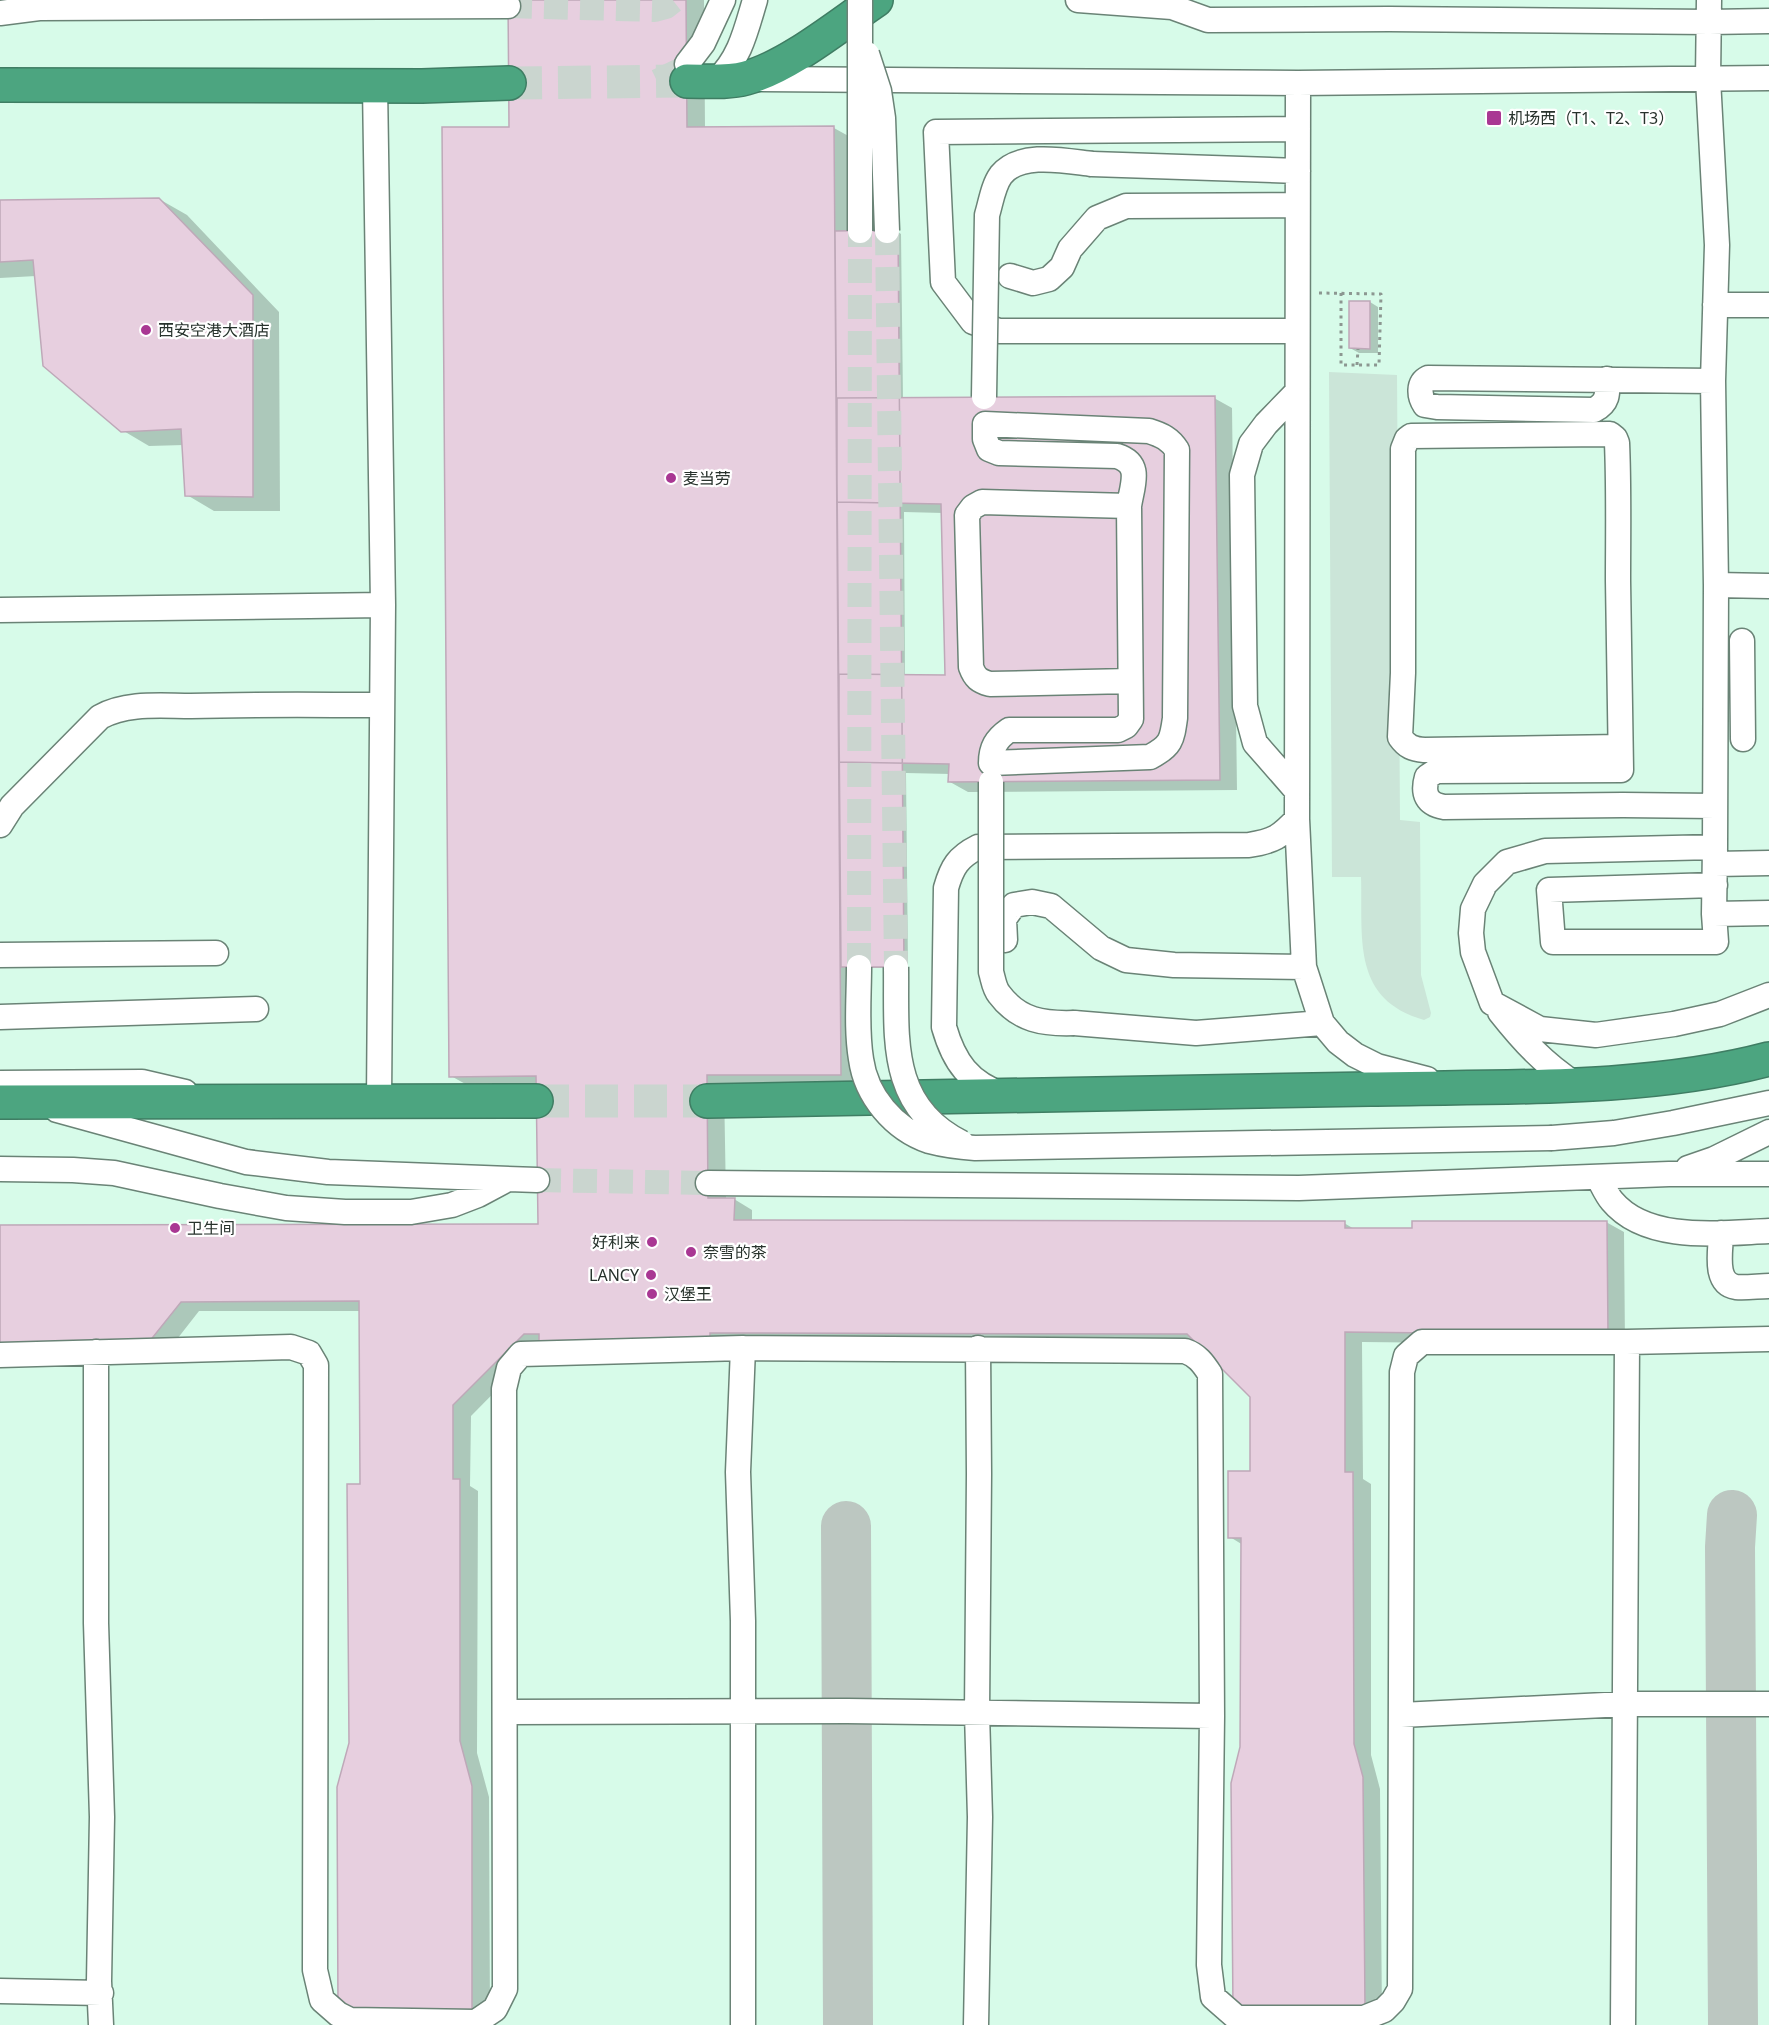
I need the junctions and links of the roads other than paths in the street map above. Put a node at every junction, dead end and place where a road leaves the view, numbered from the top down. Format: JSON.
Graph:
{"nodes":[{"id":1,"x":723,"y":0,"type":"edge"},
{"id":2,"x":755,"y":0,"type":"edge"},
{"id":3,"x":860,"y":0,"type":"edge"},
{"id":4,"x":876,"y":0,"type":"edge"},
{"id":5,"x":1078,"y":0,"type":"edge"},
{"id":6,"x":508,"y":6,"type":"dead end"},
{"id":7,"x":1388,"y":9,"type":"edge"},
{"id":8,"x":1709,"y":11,"type":"edge"},
{"id":9,"x":0,"y":13,"type":"edge"},
{"id":10,"x":1769,"y":21,"type":"edge"},
{"id":11,"x":860,"y":31,"type":"junction"},
{"id":12,"x":708,"y":76,"type":"junction"},
{"id":13,"x":1769,"y":78,"type":"edge"},
{"id":14,"x":1708,"y":79,"type":"junction"},
{"id":15,"x":509,"y":83,"type":"tunnel mouth"},
{"id":16,"x":1298,"y":83,"type":"junction"},
{"id":17,"x":0,"y":85,"type":"edge"},
{"id":18,"x":375,"y":86,"type":"junction"},
{"id":19,"x":1298,"y":129,"type":"junction"},
{"id":20,"x":1298,"y":171,"type":"junction"},
{"id":21,"x":1297,"y":205,"type":"junction"},
{"id":22,"x":860,"y":231,"type":"tunnel mouth"},
{"id":23,"x":887,"y":231,"type":"tunnel mouth"},
{"id":24,"x":1010,"y":276,"type":"dead end"},
{"id":25,"x":1716,"y":305,"type":"junction"},
{"id":26,"x":1769,"y":305,"type":"edge"},
{"id":27,"x":1297,"y":331,"type":"junction"},
{"id":28,"x":1607,"y":379,"type":"junction"},
{"id":29,"x":1713,"y":381,"type":"junction"},
{"id":30,"x":1297,"y":392,"type":"junction"},
{"id":31,"x":984,"y":397,"type":"dead end"},
{"id":32,"x":1129,"y":506,"type":"junction"},
{"id":33,"x":1716,"y":585,"type":"junction"},
{"id":34,"x":1769,"y":586,"type":"edge"},
{"id":35,"x":383,"y":605,"type":"junction"},
{"id":36,"x":0,"y":610,"type":"edge"},
{"id":37,"x":1742,"y":641,"type":"dead end"},
{"id":38,"x":1130,"y":681,"type":"junction"},
{"id":39,"x":381,"y":705,"type":"junction"},
{"id":40,"x":1743,"y":739,"type":"dead end"},
{"id":41,"x":1620,"y":758,"type":"junction"},
{"id":42,"x":991,"y":773,"type":"junction"},
{"id":43,"x":1297,"y":791,"type":"junction"},
{"id":44,"x":1623,"y":804,"type":"junction"},
{"id":45,"x":1715,"y":806,"type":"junction"},
{"id":46,"x":1297,"y":819,"type":"junction"},
{"id":47,"x":0,"y":825,"type":"edge"},
{"id":48,"x":1769,"y":862,"type":"edge"},
{"id":49,"x":1715,"y":866,"type":"junction"},
{"id":50,"x":1769,"y":913,"type":"edge"},
{"id":51,"x":1714,"y":914,"type":"junction"},
{"id":52,"x":1005,"y":940,"type":"dead end"},
{"id":53,"x":216,"y":953,"type":"dead end"},
{"id":54,"x":0,"y":955,"type":"edge"},
{"id":55,"x":859,"y":967,"type":"tunnel mouth"},
{"id":56,"x":896,"y":967,"type":"tunnel mouth"},
{"id":57,"x":1304,"y":967,"type":"junction"},
{"id":58,"x":1769,"y":995,"type":"edge"},
{"id":59,"x":1492,"y":1003,"type":"junction"},
{"id":60,"x":256,"y":1009,"type":"dead end"},
{"id":61,"x":0,"y":1017,"type":"edge"},
{"id":62,"x":1322,"y":1023,"type":"junction"},
{"id":63,"x":1769,"y":1059,"type":"edge"},
{"id":64,"x":0,"y":1083,"type":"edge"},
{"id":65,"x":1575,"y":1084,"type":"junction"},
{"id":66,"x":1462,"y":1087,"type":"junction"},
{"id":67,"x":1014,"y":1098,"type":"junction"},
{"id":68,"x":379,"y":1101,"type":"junction"},
{"id":69,"x":536,"y":1101,"type":"tunnel mouth"},
{"id":70,"x":707,"y":1101,"type":"tunnel mouth"},
{"id":71,"x":14,"y":1102,"type":"edge"},
{"id":72,"x":223,"y":1102,"type":"junction"},
{"id":73,"x":1769,"y":1103,"type":"edge"},
{"id":74,"x":1769,"y":1132,"type":"edge"},
{"id":75,"x":975,"y":1148,"type":"junction"},
{"id":76,"x":0,"y":1169,"type":"edge"},
{"id":77,"x":1669,"y":1174,"type":"junction"},
{"id":78,"x":1769,"y":1174,"type":"edge"},
{"id":79,"x":1598,"y":1177,"type":"junction"},
{"id":80,"x":507,"y":1180,"type":"junction"},
{"id":81,"x":537,"y":1180,"type":"tunnel mouth"},
{"id":82,"x":708,"y":1183,"type":"tunnel mouth"},
{"id":83,"x":1769,"y":1231,"type":"edge"},
{"id":84,"x":1721,"y":1233,"type":"junction"},
{"id":85,"x":1769,"y":1286,"type":"edge"},
{"id":86,"x":1769,"y":1339,"type":"edge"},
{"id":87,"x":1627,"y":1342,"type":"junction"},
{"id":88,"x":743,"y":1348,"type":"junction"},
{"id":89,"x":978,"y":1348,"type":"junction"},
{"id":90,"x":96,"y":1352,"type":"junction"},
{"id":91,"x":0,"y":1355,"type":"edge"},
{"id":92,"x":1625,"y":1704,"type":"junction"},
{"id":93,"x":1769,"y":1704,"type":"edge"},
{"id":94,"x":742,"y":1711,"type":"junction"},
{"id":95,"x":505,"y":1712,"type":"junction"},
{"id":96,"x":977,"y":1713,"type":"junction"},
{"id":97,"x":1401,"y":1715,"type":"junction"},
{"id":98,"x":1212,"y":1716,"type":"junction"},
{"id":99,"x":0,"y":1991,"type":"edge"},
{"id":100,"x":101,"y":1993,"type":"junction"},
{"id":101,"x":101,"y":2025,"type":"edge"},
{"id":102,"x":743,"y":2025,"type":"edge"},
{"id":103,"x":976,"y":2025,"type":"edge"},
{"id":104,"x":1623,"y":2025,"type":"edge"}],
"edges":[{"from":1,"to":12,"type":"street"},
{"from":2,"to":12,"type":"street"},
{"from":3,"to":11,"type":"street","bridge":true},
{"from":4,"to":12,"type":"highway"},
{"from":5,"to":7,"type":"street"},
{"from":6,"to":9,"type":"street"},
{"from":7,"to":8,"type":"street"},
{"from":8,"to":10,"type":"street"},
{"from":8,"to":14,"type":"street"},
{"from":11,"to":22,"type":"street","bridge":true},
{"from":11,"to":23,"type":"street","bridge":true},
{"from":12,"to":16,"type":"street"},
{"from":13,"to":14,"type":"street"},
{"from":14,"to":16,"type":"street"},
{"from":14,"to":25,"type":"street"},
{"from":15,"to":18,"type":"highway"},
{"from":16,"to":19,"type":"street"},
{"from":17,"to":18,"type":"highway"},
{"from":18,"to":35,"type":"street"},
{"from":19,"to":20,"type":"street"},
{"from":19,"to":27,"type":"street"},
{"from":20,"to":21,"type":"street"},
{"from":20,"to":31,"type":"street","bridge":true},
{"from":21,"to":24,"type":"street"},
{"from":21,"to":27,"type":"street"},
{"from":25,"to":26,"type":"street"},
{"from":25,"to":29,"type":"street"},
{"from":27,"to":30,"type":"street"},
{"from":28,"to":28,"type":"street"},
{"from":28,"to":29,"type":"street"},
{"from":29,"to":33,"type":"street"},
{"from":30,"to":43,"type":"street"},
{"from":30,"to":43,"type":"street"},
{"from":32,"to":38,"type":"street"},
{"from":32,"to":38,"type":"street"},
{"from":32,"to":42,"type":"street"},
{"from":33,"to":34,"type":"street"},
{"from":33,"to":45,"type":"street"},
{"from":35,"to":36,"type":"street"},
{"from":35,"to":39,"type":"street"},
{"from":37,"to":40,"type":"street"},
{"from":38,"to":42,"type":"street"},
{"from":39,"to":47,"type":"street"},
{"from":39,"to":68,"type":"street"},
{"from":41,"to":41,"type":"street"},
{"from":41,"to":44,"type":"street"},
{"from":41,"to":44,"type":"street"},
{"from":42,"to":62,"type":"street","bridge":true},
{"from":43,"to":46,"type":"street"},
{"from":44,"to":45,"type":"street"},
{"from":45,"to":49,"type":"street"},
{"from":46,"to":57,"type":"street"},
{"from":46,"to":67,"type":"street"},
{"from":48,"to":49,"type":"street"},
{"from":49,"to":51,"type":"street"},
{"from":49,"to":51,"type":"street"},
{"from":49,"to":59,"type":"street"},
{"from":50,"to":51,"type":"street"},
{"from":52,"to":57,"type":"street"},
{"from":53,"to":54,"type":"street"},
{"from":55,"to":75,"type":"street","bridge":true},
{"from":56,"to":75,"type":"street","bridge":true},
{"from":57,"to":62,"type":"street"},
{"from":58,"to":59,"type":"street"},
{"from":59,"to":65,"type":"street"},
{"from":60,"to":61,"type":"street"},
{"from":62,"to":66,"type":"street"},
{"from":63,"to":65,"type":"highway"},
{"from":64,"to":72,"type":"street"},
{"from":65,"to":66,"type":"highway"},
{"from":66,"to":67,"type":"highway"},
{"from":67,"to":70,"type":"highway"},
{"from":68,"to":69,"type":"highway"},
{"from":68,"to":72,"type":"highway"},
{"from":71,"to":72,"type":"highway"},
{"from":71,"to":80,"type":"street"},
{"from":73,"to":75,"type":"street","bridge":true},
{"from":74,"to":77,"type":"street"},
{"from":76,"to":80,"type":"street"},
{"from":77,"to":78,"type":"street"},
{"from":77,"to":79,"type":"street"},
{"from":79,"to":82,"type":"street"},
{"from":79,"to":84,"type":"street"},
{"from":80,"to":81,"type":"street"},
{"from":83,"to":84,"type":"street"},
{"from":84,"to":85,"type":"street"},
{"from":86,"to":87,"type":"street"},
{"from":87,"to":92,"type":"street"},
{"from":87,"to":97,"type":"street"},
{"from":88,"to":89,"type":"street"},
{"from":88,"to":94,"type":"street"},
{"from":88,"to":95,"type":"street"},
{"from":89,"to":96,"type":"street"},
{"from":89,"to":98,"type":"street"},
{"from":90,"to":91,"type":"street"},
{"from":90,"to":95,"type":"street"},
{"from":90,"to":100,"type":"street"},
{"from":92,"to":93,"type":"street"},
{"from":92,"to":97,"type":"street"},
{"from":92,"to":104,"type":"street"},
{"from":94,"to":95,"type":"street"},
{"from":94,"to":96,"type":"street"},
{"from":94,"to":102,"type":"street"},
{"from":96,"to":98,"type":"street"},
{"from":96,"to":103,"type":"street"},
{"from":97,"to":98,"type":"street"},
{"from":99,"to":100,"type":"street"},
{"from":100,"to":101,"type":"street"}]}
